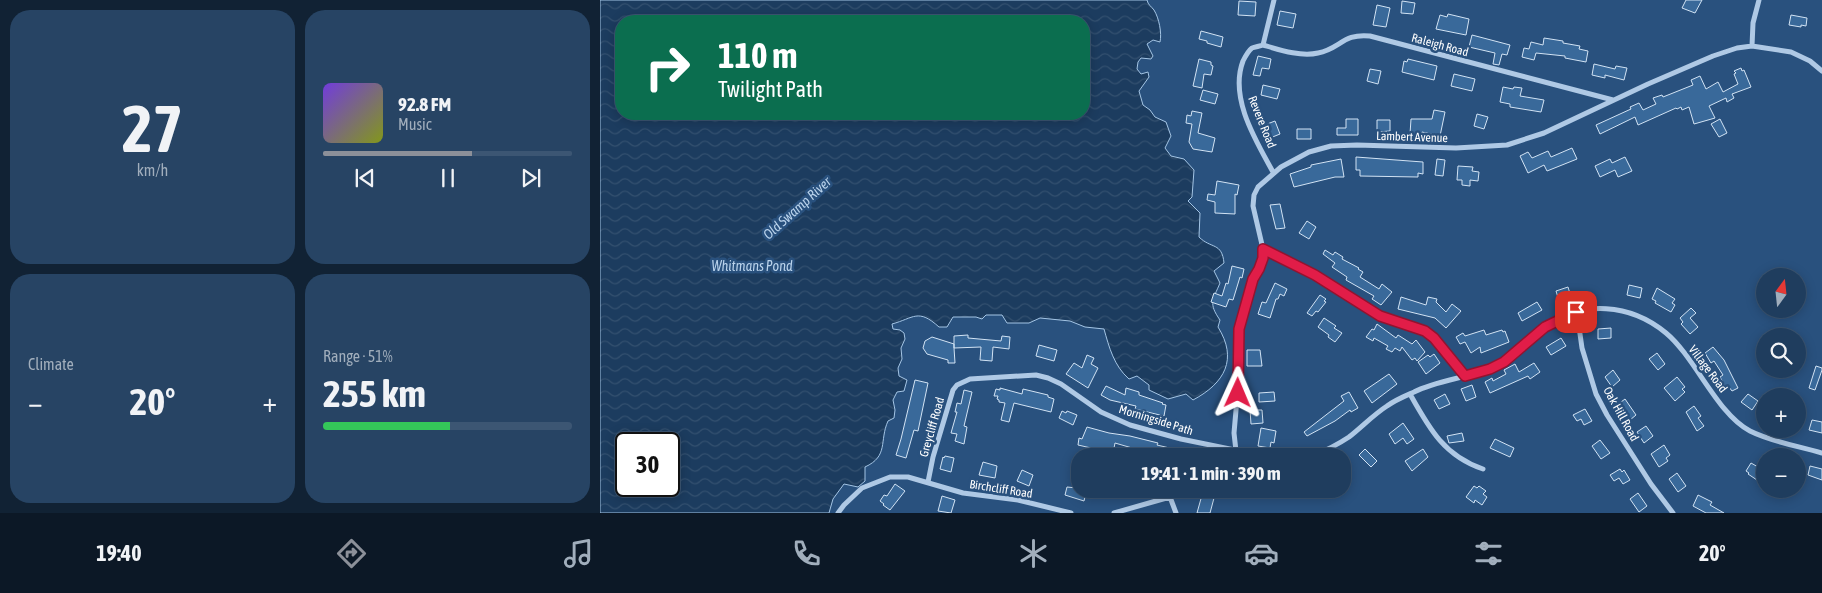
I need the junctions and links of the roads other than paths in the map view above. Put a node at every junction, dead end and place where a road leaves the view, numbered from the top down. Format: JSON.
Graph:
{"nodes":[{"id":1,"x":1274,"y":0,"type":"edge"},
{"id":2,"x":1759,"y":0,"type":"edge"},
{"id":3,"x":1263,"y":45,"type":"junction"},
{"id":4,"x":1752,"y":46,"type":"junction"},
{"id":5,"x":1822,"y":71,"type":"edge"},
{"id":6,"x":1614,"y":100,"type":"junction"},
{"id":7,"x":1273,"y":172,"type":"junction"},
{"id":8,"x":1263,"y":249,"type":"junction"},
{"id":9,"x":1576,"y":312,"type":"junction"},
{"id":10,"x":1465,"y":376,"type":"junction"},
{"id":11,"x":963,"y":381,"type":"joint"},
{"id":12,"x":1410,"y":394,"type":"junction"},
{"id":13,"x":1222,"y":448,"type":"edge"},
{"id":14,"x":1236,"y":448,"type":"edge"},
{"id":15,"x":1331,"y":448,"type":"edge"},
{"id":16,"x":1822,"y":452,"type":"edge"},
{"id":17,"x":1483,"y":469,"type":"dead end"},
{"id":18,"x":928,"y":482,"type":"junction"},
{"id":19,"x":1163,"y":498,"type":"edge"},
{"id":20,"x":1171,"y":498,"type":"edge"},
{"id":21,"x":838,"y":513,"type":"edge"},
{"id":22,"x":1071,"y":513,"type":"edge"},
{"id":23,"x":1114,"y":513,"type":"edge"},
{"id":24,"x":1176,"y":513,"type":"edge"},
{"id":25,"x":1673,"y":513,"type":"edge"}],
"edges":[{"from":1,"to":3,"type":"street"},
{"from":2,"to":4,"type":"street"},
{"from":3,"to":6,"type":"street","name":"Raleigh Road"},
{"from":3,"to":7,"type":"street","name":"Revere Road"},
{"from":4,"to":5,"type":"street","name":"Lambert Avenue"},
{"from":4,"to":6,"type":"street","name":"Lambert Avenue"},
{"from":6,"to":7,"type":"street","name":"Lambert Avenue"},
{"from":7,"to":8,"type":"street","name":"Lambert Avenue"},
{"from":8,"to":10,"type":"street"},
{"from":8,"to":14,"type":"street","name":"Lambert Avenue"},
{"from":9,"to":10,"type":"street"},
{"from":9,"to":16,"type":"street","name":"Village Road"},
{"from":9,"to":25,"type":"street","name":"Oak Hill Road"},
{"from":10,"to":12,"type":"street"},
{"from":11,"to":13,"type":"street","name":"Morningside Path"},
{"from":11,"to":18,"type":"street","name":"Greycliff Road"},
{"from":12,"to":15,"type":"street"},
{"from":12,"to":17,"type":"street"},
{"from":18,"to":21,"type":"street","name":"Birchcliff Road"},
{"from":18,"to":22,"type":"street","name":"Birchcliff Road"},
{"from":19,"to":23,"type":"street"},
{"from":20,"to":24,"type":"street"}]}
